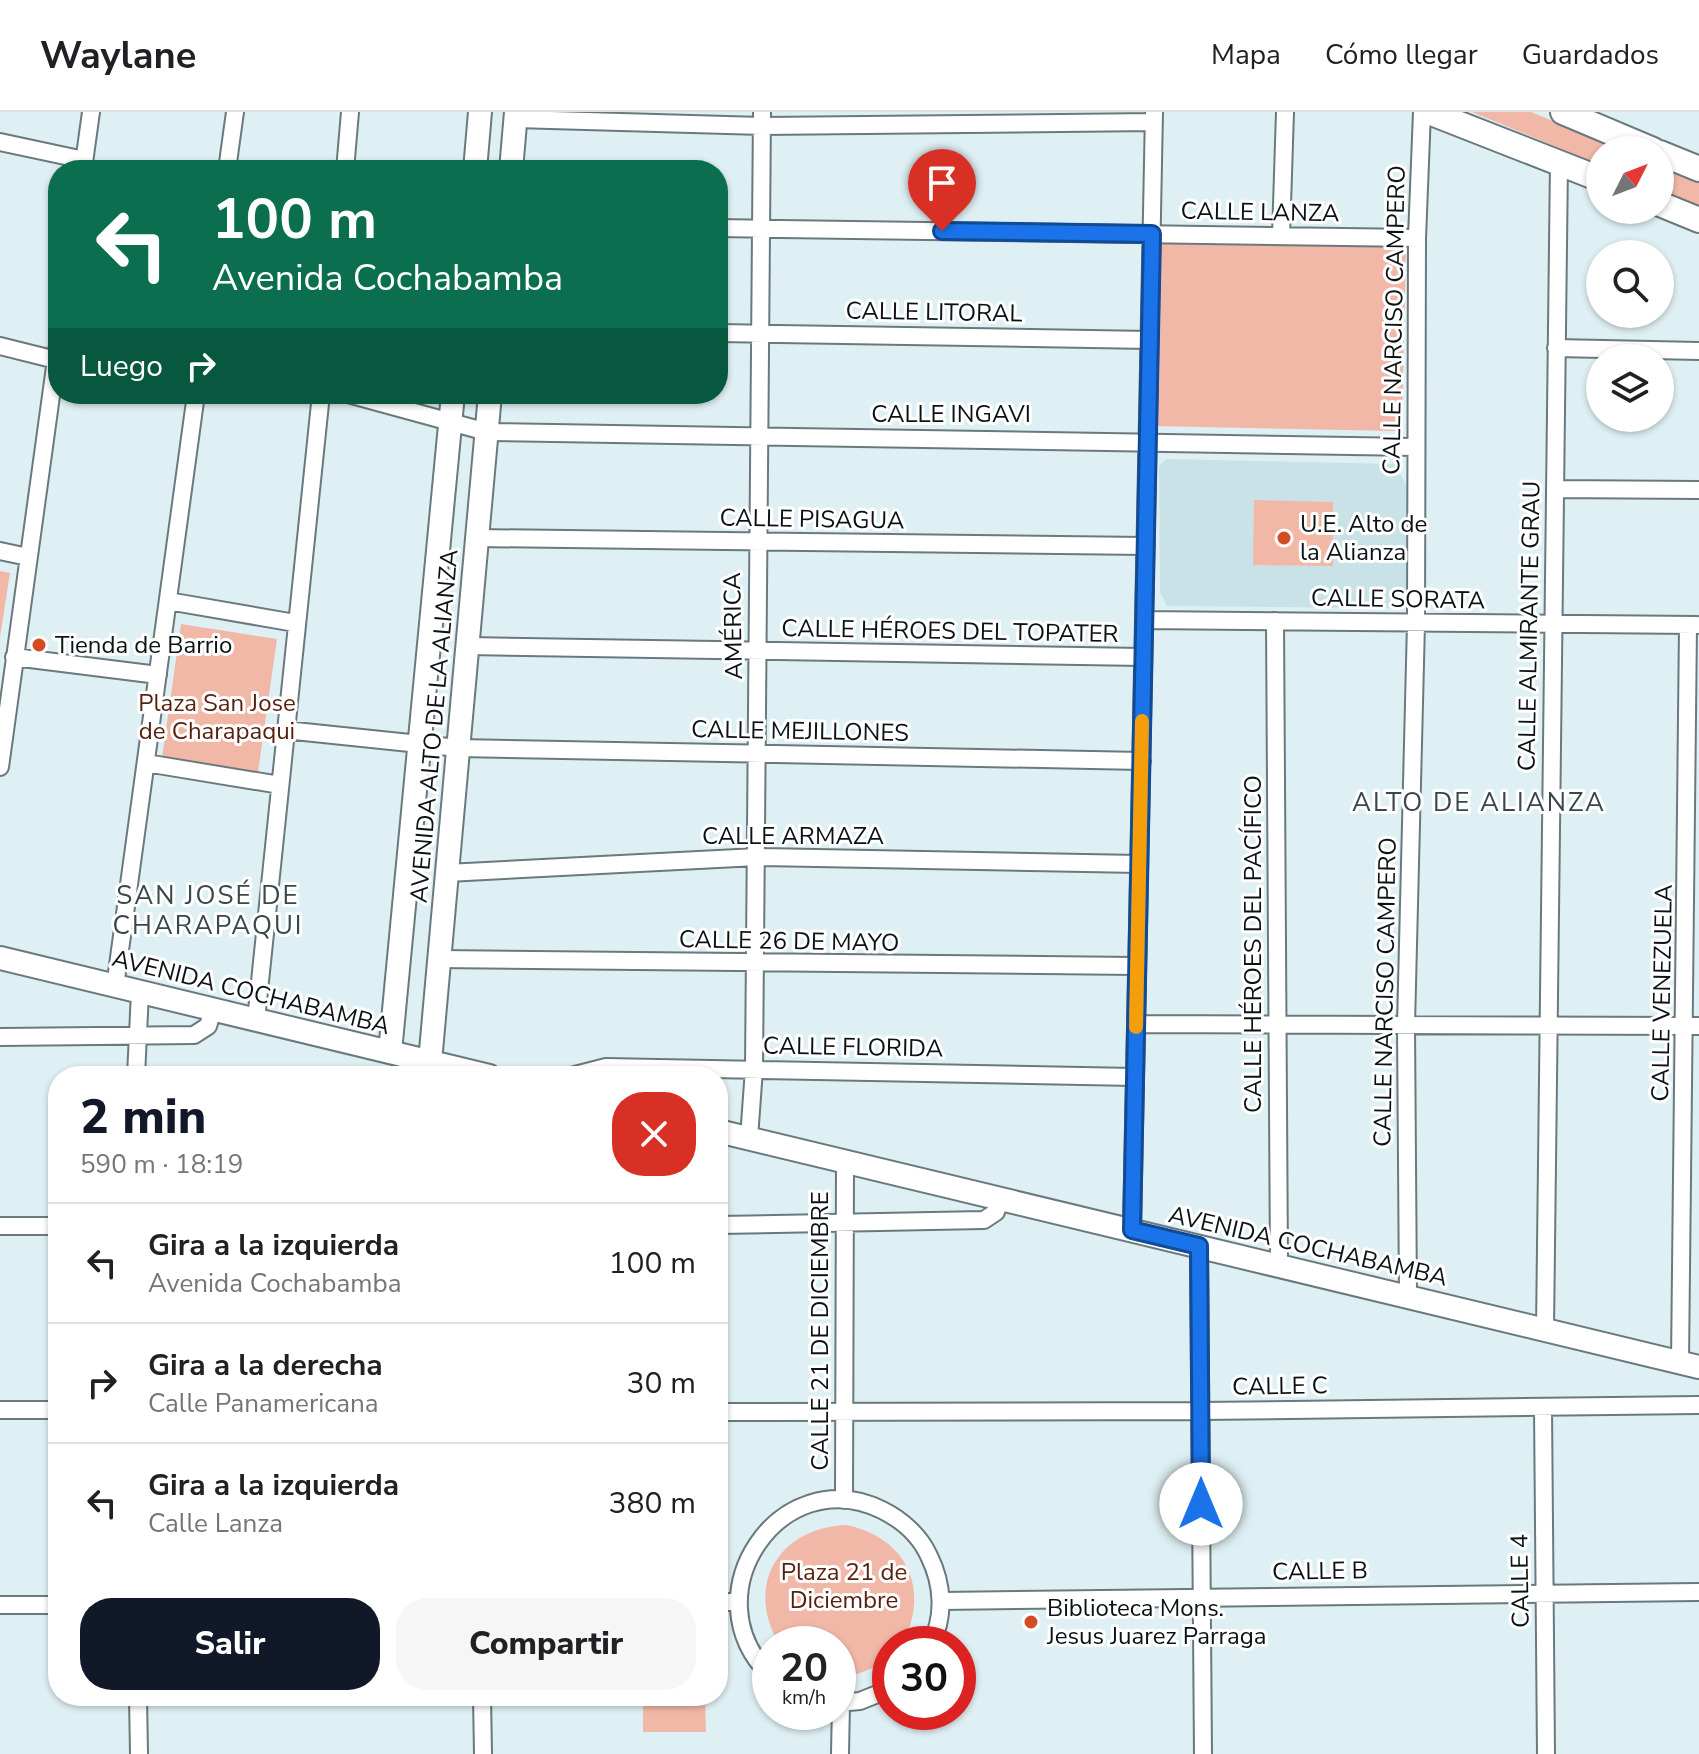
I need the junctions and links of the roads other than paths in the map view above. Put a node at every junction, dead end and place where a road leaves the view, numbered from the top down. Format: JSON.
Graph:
{"nodes":[{"id":1,"x":91,"y":112,"type":"edge"},
{"id":2,"x":235,"y":112,"type":"edge"},
{"id":3,"x":350,"y":112,"type":"edge"},
{"id":4,"x":480,"y":112,"type":"edge"},
{"id":5,"x":1285,"y":112,"type":"edge"},
{"id":6,"x":1422,"y":112,"type":"edge"},
{"id":7,"x":1429,"y":112,"type":"edge"},
{"id":8,"x":1563,"y":112,"type":"edge"},
{"id":9,"x":516,"y":116,"type":"edge"},
{"id":10,"x":1154,"y":117,"type":"edge"},
{"id":11,"x":762,"y":119,"type":"edge"},
{"id":12,"x":1620,"y":136,"type":"edge"},
{"id":13,"x":0,"y":142,"type":"edge"},
{"id":14,"x":1674,"y":159,"type":"edge"},
{"id":15,"x":65,"y":160,"type":"edge"},
{"id":16,"x":84,"y":160,"type":"edge"},
{"id":17,"x":228,"y":160,"type":"edge"},
{"id":18,"x":346,"y":160,"type":"edge"},
{"id":19,"x":476,"y":160,"type":"edge"},
{"id":20,"x":512,"y":160,"type":"edge"},
{"id":21,"x":1559,"y":162,"type":"junction"},
{"id":22,"x":1699,"y":169,"type":"edge"},
{"id":23,"x":1586,"y":173,"type":"edge"},
{"id":24,"x":1674,"y":210,"type":"edge"},
{"id":25,"x":1699,"y":220,"type":"edge"},
{"id":26,"x":728,"y":228,"type":"edge"},
{"id":27,"x":763,"y":229,"type":"junction"},
{"id":28,"x":1152,"y":234,"type":"junction"},
{"id":29,"x":1281,"y":236,"type":"junction"},
{"id":30,"x":1417,"y":238,"type":"junction"},
{"id":31,"x":728,"y":333,"type":"edge"},
{"id":32,"x":761,"y":333,"type":"junction"},
{"id":33,"x":1150,"y":340,"type":"junction"},
{"id":34,"x":0,"y":346,"type":"edge"},
{"id":35,"x":1556,"y":348,"type":"junction"},
{"id":36,"x":48,"y":351,"type":"edge"},
{"id":37,"x":1699,"y":351,"type":"edge"},
{"id":38,"x":50,"y":404,"type":"edge"},
{"id":39,"x":195,"y":404,"type":"edge"},
{"id":40,"x":320,"y":404,"type":"edge"},
{"id":41,"x":385,"y":404,"type":"edge"},
{"id":42,"x":452,"y":404,"type":"edge"},
{"id":43,"x":489,"y":404,"type":"edge"},
{"id":44,"x":451,"y":422,"type":"junction"},
{"id":45,"x":487,"y":432,"type":"junction"},
{"id":46,"x":758,"y":437,"type":"junction"},
{"id":47,"x":1148,"y":440,"type":"junction"},
{"id":48,"x":1415,"y":447,"type":"junction"},
{"id":49,"x":1555,"y":489,"type":"junction"},
{"id":50,"x":1699,"y":490,"type":"edge"},
{"id":51,"x":477,"y":538,"type":"junction"},
{"id":52,"x":756,"y":542,"type":"junction"},
{"id":53,"x":1146,"y":546,"type":"junction"},
{"id":54,"x":0,"y":551,"type":"edge"},
{"id":55,"x":28,"y":557,"type":"junction"},
{"id":56,"x":168,"y":601,"type":"junction"},
{"id":57,"x":1144,"y":620,"type":"junction"},
{"id":58,"x":1275,"y":621,"type":"junction"},
{"id":59,"x":295,"y":623,"type":"junction"},
{"id":60,"x":1416,"y":623,"type":"junction"},
{"id":61,"x":1553,"y":624,"type":"junction"},
{"id":62,"x":1693,"y":625,"type":"edge"},
{"id":63,"x":468,"y":646,"type":"junction"},
{"id":64,"x":760,"y":652,"type":"junction"},
{"id":65,"x":14,"y":657,"type":"junction"},
{"id":66,"x":1143,"y":657,"type":"junction"},
{"id":67,"x":158,"y":675,"type":"junction"},
{"id":68,"x":285,"y":730,"type":"junction"},
{"id":69,"x":420,"y":743,"type":"junction"},
{"id":70,"x":458,"y":748,"type":"junction"},
{"id":71,"x":756,"y":755,"type":"junction"},
{"id":72,"x":1142,"y":761,"type":"junction"},
{"id":73,"x":146,"y":763,"type":"junction"},
{"id":74,"x":0,"y":767,"type":"edge"},
{"id":75,"x":280,"y":785,"type":"junction"},
{"id":76,"x":757,"y":857,"type":"junction"},
{"id":77,"x":1139,"y":864,"type":"junction"},
{"id":78,"x":447,"y":873,"type":"junction"},
{"id":79,"x":0,"y":958,"type":"edge"},
{"id":80,"x":439,"y":959,"type":"junction"},
{"id":81,"x":754,"y":965,"type":"junction"},
{"id":82,"x":1137,"y":966,"type":"junction"},
{"id":83,"x":115,"y":987,"type":"junction"},
{"id":84,"x":140,"y":992,"type":"junction"},
{"id":85,"x":213,"y":1010,"type":"junction"},
{"id":86,"x":256,"y":1020,"type":"junction"},
{"id":87,"x":1136,"y":1024,"type":"junction"},
{"id":88,"x":1276,"y":1025,"type":"junction"},
{"id":89,"x":1406,"y":1025,"type":"junction"},
{"id":90,"x":1692,"y":1026,"type":"edge"},
{"id":91,"x":1549,"y":1028,"type":"junction"},
{"id":92,"x":0,"y":1037,"type":"edge"},
{"id":93,"x":137,"y":1037,"type":"junction"},
{"id":94,"x":390,"y":1052,"type":"junction"},
{"id":95,"x":430,"y":1062,"type":"junction"},
{"id":96,"x":136,"y":1066,"type":"edge"},
{"id":97,"x":447,"y":1066,"type":"edge"},
{"id":98,"x":728,"y":1069,"type":"edge"},
{"id":99,"x":754,"y":1069,"type":"junction"},
{"id":100,"x":1135,"y":1077,"type":"junction"},
{"id":101,"x":728,"y":1133,"type":"edge"},
{"id":102,"x":749,"y":1138,"type":"junction"},
{"id":103,"x":845,"y":1161,"type":"junction"},
{"id":104,"x":1000,"y":1199,"type":"junction"},
{"id":105,"x":728,"y":1225,"type":"edge"},
{"id":106,"x":845,"y":1225,"type":"junction"},
{"id":107,"x":0,"y":1226,"type":"edge"},
{"id":108,"x":48,"y":1226,"type":"edge"},
{"id":109,"x":1132,"y":1230,"type":"junction"},
{"id":110,"x":1199,"y":1246,"type":"junction"},
{"id":111,"x":1279,"y":1266,"type":"junction"},
{"id":112,"x":1408,"y":1296,"type":"junction"},
{"id":113,"x":1545,"y":1330,"type":"junction"},
{"id":114,"x":1690,"y":1364,"type":"edge"},
{"id":115,"x":1699,"y":1405,"type":"edge"},
{"id":116,"x":1543,"y":1408,"type":"junction"},
{"id":117,"x":844,"y":1409,"type":"junction"},
{"id":118,"x":0,"y":1410,"type":"edge"},
{"id":119,"x":48,"y":1410,"type":"edge"},
{"id":120,"x":1200,"y":1411,"type":"junction"},
{"id":121,"x":728,"y":1412,"type":"edge"},
{"id":122,"x":844,"y":1500,"type":"junction"},
{"id":123,"x":1544,"y":1592,"type":"junction"},
{"id":124,"x":1699,"y":1592,"type":"edge"},
{"id":125,"x":1201,"y":1596,"type":"junction"},
{"id":126,"x":941,"y":1601,"type":"junction"},
{"id":127,"x":728,"y":1602,"type":"edge"},
{"id":128,"x":738,"y":1602,"type":"junction"},
{"id":129,"x":0,"y":1605,"type":"edge"},
{"id":130,"x":48,"y":1605,"type":"edge"},
{"id":131,"x":935,"y":1626,"type":"edge"},
{"id":132,"x":752,"y":1649,"type":"edge"},
{"id":133,"x":138,"y":1706,"type":"edge"},
{"id":134,"x":482,"y":1706,"type":"edge"},
{"id":135,"x":840,"y":1730,"type":"edge"},
{"id":136,"x":139,"y":1754,"type":"edge"},
{"id":137,"x":483,"y":1754,"type":"edge"},
{"id":138,"x":840,"y":1754,"type":"edge"},
{"id":139,"x":1203,"y":1754,"type":"edge"},
{"id":140,"x":1546,"y":1754,"type":"edge"}],
"edges":[{"from":1,"to":16,"type":"street"},
{"from":2,"to":17,"type":"street"},
{"from":3,"to":18,"type":"street"},
{"from":4,"to":19,"type":"street"},
{"from":5,"to":29,"type":"street"},
{"from":6,"to":30,"type":"street","name":"CALLE NARCISO CAMPERO"},
{"from":7,"to":21,"type":"main road"},
{"from":8,"to":12,"type":"main road"},
{"from":9,"to":11,"type":"street"},
{"from":9,"to":20,"type":"street"},
{"from":10,"to":11,"type":"street"},
{"from":10,"to":28,"type":"street"},
{"from":11,"to":27,"type":"street","name":"AMÉRICA"},
{"from":13,"to":15,"type":"street"},
{"from":14,"to":22,"type":"main road"},
{"from":21,"to":23,"type":"main road"},
{"from":21,"to":35,"type":"street","name":"CALLE ALMIRANTE GRAU"},
{"from":24,"to":25,"type":"main road"},
{"from":26,"to":27,"type":"street","name":"CALLE LANZA"},
{"from":27,"to":28,"type":"street","name":"CALLE LANZA"},
{"from":27,"to":32,"type":"street","name":"AMÉRICA"},
{"from":28,"to":29,"type":"street","name":"CALLE LANZA"},
{"from":28,"to":33,"type":"street"},
{"from":29,"to":30,"type":"street","name":"CALLE LANZA"},
{"from":30,"to":48,"type":"street","name":"CALLE NARCISO CAMPERO"},
{"from":31,"to":32,"type":"street","name":"CALLE LITORAL"},
{"from":32,"to":33,"type":"street","name":"CALLE LITORAL"},
{"from":32,"to":46,"type":"street","name":"AMÉRICA"},
{"from":33,"to":47,"type":"street"},
{"from":34,"to":36,"type":"street"},
{"from":35,"to":37,"type":"street"},
{"from":35,"to":49,"type":"street","name":"CALLE ALMIRANTE GRAU"},
{"from":38,"to":55,"type":"street"},
{"from":39,"to":56,"type":"street"},
{"from":40,"to":59,"type":"street"},
{"from":41,"to":44,"type":"street","name":"CALLE INGAVI"},
{"from":42,"to":44,"type":"street","name":"AVENIDA ALTO DE LA ALIANZA"},
{"from":43,"to":45,"type":"street","name":"AVENIDA ALTO DE LA ALIANZA"},
{"from":44,"to":45,"type":"street","name":"CALLE INGAVI"},
{"from":44,"to":69,"type":"street","name":"AVENIDA ALTO DE LA ALIANZA"},
{"from":45,"to":46,"type":"street","name":"CALLE INGAVI"},
{"from":45,"to":51,"type":"street","name":"AVENIDA ALTO DE LA ALIANZA"},
{"from":46,"to":47,"type":"street","name":"CALLE INGAVI"},
{"from":46,"to":52,"type":"street","name":"AMÉRICA"},
{"from":47,"to":48,"type":"street","name":"CALLE INGAVI"},
{"from":47,"to":53,"type":"street"},
{"from":48,"to":60,"type":"street","name":"CALLE NARCISO CAMPERO"},
{"from":49,"to":50,"type":"street"},
{"from":49,"to":61,"type":"street","name":"CALLE ALMIRANTE GRAU"},
{"from":51,"to":52,"type":"street","name":"CALLE PISAGUA"},
{"from":51,"to":63,"type":"street","name":"AVENIDA ALTO DE LA ALIANZA"},
{"from":52,"to":53,"type":"street","name":"CALLE PISAGUA"},
{"from":52,"to":64,"type":"street","name":"AMÉRICA"},
{"from":53,"to":57,"type":"street"},
{"from":54,"to":55,"type":"street"},
{"from":55,"to":65,"type":"street"},
{"from":56,"to":59,"type":"street"},
{"from":56,"to":67,"type":"street"},
{"from":57,"to":58,"type":"street","name":"CALLE SORATA"},
{"from":57,"to":66,"type":"street"},
{"from":58,"to":60,"type":"street","name":"CALLE SORATA"},
{"from":58,"to":88,"type":"street","name":"CALLE HÉROES DEL PACÍFICO"},
{"from":59,"to":68,"type":"street"},
{"from":60,"to":61,"type":"street","name":"CALLE SORATA"},
{"from":60,"to":89,"type":"street","name":"CALLE NARCISO CAMPERO"},
{"from":61,"to":62,"type":"street","name":"CALLE SORATA"},
{"from":61,"to":91,"type":"street","name":"CALLE ALMIRANTE GRAU"},
{"from":62,"to":90,"type":"street","name":"CALLE VENEZUELA"},
{"from":63,"to":64,"type":"street","name":"CALLE HÉROES DEL TOPATER"},
{"from":63,"to":70,"type":"street","name":"AVENIDA ALTO DE LA ALIANZA"},
{"from":64,"to":66,"type":"street","name":"CALLE HÉROES DEL TOPATER"},
{"from":64,"to":71,"type":"street","name":"AMÉRICA"},
{"from":65,"to":67,"type":"street"},
{"from":65,"to":74,"type":"street"},
{"from":66,"to":72,"type":"street"},
{"from":67,"to":73,"type":"street"},
{"from":68,"to":69,"type":"street","name":"CALLE MEJILLONES"},
{"from":68,"to":75,"type":"street"},
{"from":69,"to":70,"type":"street","name":"CALLE MEJILLONES"},
{"from":69,"to":94,"type":"street","name":"AVENIDA ALTO DE LA ALIANZA"},
{"from":70,"to":71,"type":"street","name":"CALLE MEJILLONES"},
{"from":70,"to":78,"type":"street","name":"AVENIDA ALTO DE LA ALIANZA"},
{"from":71,"to":72,"type":"street","name":"CALLE MEJILLONES"},
{"from":71,"to":76,"type":"street","name":"AMÉRICA"},
{"from":72,"to":77,"type":"street"},
{"from":73,"to":75,"type":"street"},
{"from":73,"to":83,"type":"street"},
{"from":75,"to":86,"type":"street"},
{"from":76,"to":77,"type":"street","name":"CALLE ARMAZA"},
{"from":76,"to":78,"type":"street","name":"CALLE ARMAZA"},
{"from":76,"to":81,"type":"street","name":"AMÉRICA"},
{"from":77,"to":82,"type":"street"},
{"from":78,"to":80,"type":"street","name":"AVENIDA ALTO DE LA ALIANZA"},
{"from":79,"to":83,"type":"street","name":"AVENIDA COCHABAMBA"},
{"from":80,"to":81,"type":"street","name":"CALLE 26 DE MAYO"},
{"from":80,"to":95,"type":"street","name":"AVENIDA ALTO DE LA ALIANZA"},
{"from":81,"to":82,"type":"street","name":"CALLE 26 DE MAYO"},
{"from":81,"to":99,"type":"street","name":"AMÉRICA"},
{"from":82,"to":87,"type":"street"},
{"from":83,"to":84,"type":"street","name":"AVENIDA COCHABAMBA"},
{"from":84,"to":85,"type":"street","name":"AVENIDA COCHABAMBA"},
{"from":84,"to":93,"type":"street"},
{"from":85,"to":86,"type":"street","name":"AVENIDA COCHABAMBA"},
{"from":85,"to":93,"type":"street"},
{"from":86,"to":94,"type":"street","name":"AVENIDA COCHABAMBA"},
{"from":87,"to":88,"type":"street"},
{"from":87,"to":100,"type":"street"},
{"from":88,"to":89,"type":"street"},
{"from":88,"to":111,"type":"street","name":"CALLE HÉROES DEL PACÍFICO"},
{"from":89,"to":91,"type":"street"},
{"from":89,"to":112,"type":"street","name":"CALLE NARCISO CAMPERO"},
{"from":90,"to":91,"type":"street"},
{"from":90,"to":114,"type":"street","name":"CALLE VENEZUELA"},
{"from":91,"to":113,"type":"street","name":"CALLE ALMIRANTE GRAU"},
{"from":92,"to":93,"type":"street"},
{"from":93,"to":96,"type":"street"},
{"from":94,"to":95,"type":"street","name":"AVENIDA COCHABAMBA"},
{"from":95,"to":97,"type":"street","name":"AVENIDA COCHABAMBA"},
{"from":98,"to":99,"type":"street","name":"CALLE FLORIDA"},
{"from":99,"to":100,"type":"street","name":"CALLE FLORIDA"},
{"from":99,"to":102,"type":"street","name":"AMÉRICA"},
{"from":100,"to":109,"type":"street"},
{"from":101,"to":102,"type":"street","name":"AVENIDA COCHABAMBA"},
{"from":102,"to":103,"type":"street","name":"AVENIDA COCHABAMBA"},
{"from":103,"to":104,"type":"street","name":"AVENIDA COCHABAMBA"},
{"from":103,"to":106,"type":"street","name":"CALLE 21 DE DICIEMBRE"},
{"from":104,"to":106,"type":"street"},
{"from":104,"to":109,"type":"street","name":"AVENIDA COCHABAMBA"},
{"from":105,"to":106,"type":"street"},
{"from":106,"to":117,"type":"street","name":"CALLE 21 DE DICIEMBRE"},
{"from":107,"to":108,"type":"street"},
{"from":109,"to":110,"type":"street","name":"AVENIDA COCHABAMBA"},
{"from":110,"to":111,"type":"street","name":"AVENIDA COCHABAMBA"},
{"from":110,"to":120,"type":"street"},
{"from":111,"to":112,"type":"street","name":"AVENIDA COCHABAMBA"},
{"from":112,"to":113,"type":"street","name":"AVENIDA COCHABAMBA"},
{"from":113,"to":114,"type":"street","name":"AVENIDA COCHABAMBA"},
{"from":115,"to":116,"type":"street","name":"CALLE C"},
{"from":116,"to":120,"type":"street","name":"CALLE C"},
{"from":116,"to":123,"type":"street","name":"CALLE 4"},
{"from":117,"to":120,"type":"street","name":"CALLE C"},
{"from":117,"to":121,"type":"street","name":"CALLE C"},
{"from":117,"to":122,"type":"street","name":"CALLE 21 DE DICIEMBRE"},
{"from":118,"to":119,"type":"street"},
{"from":120,"to":125,"type":"street"},
{"from":122,"to":126,"type":"street"},
{"from":122,"to":128,"type":"street"},
{"from":123,"to":124,"type":"street","name":"CALLE B"},
{"from":123,"to":125,"type":"street","name":"CALLE B"},
{"from":123,"to":140,"type":"street","name":"CALLE 4"},
{"from":125,"to":126,"type":"street","name":"CALLE B"},
{"from":125,"to":139,"type":"street"},
{"from":126,"to":131,"type":"street"},
{"from":127,"to":128,"type":"street"},
{"from":128,"to":132,"type":"street"},
{"from":129,"to":130,"type":"street"},
{"from":133,"to":136,"type":"street"},
{"from":134,"to":137,"type":"street"},
{"from":135,"to":138,"type":"street"}]}
